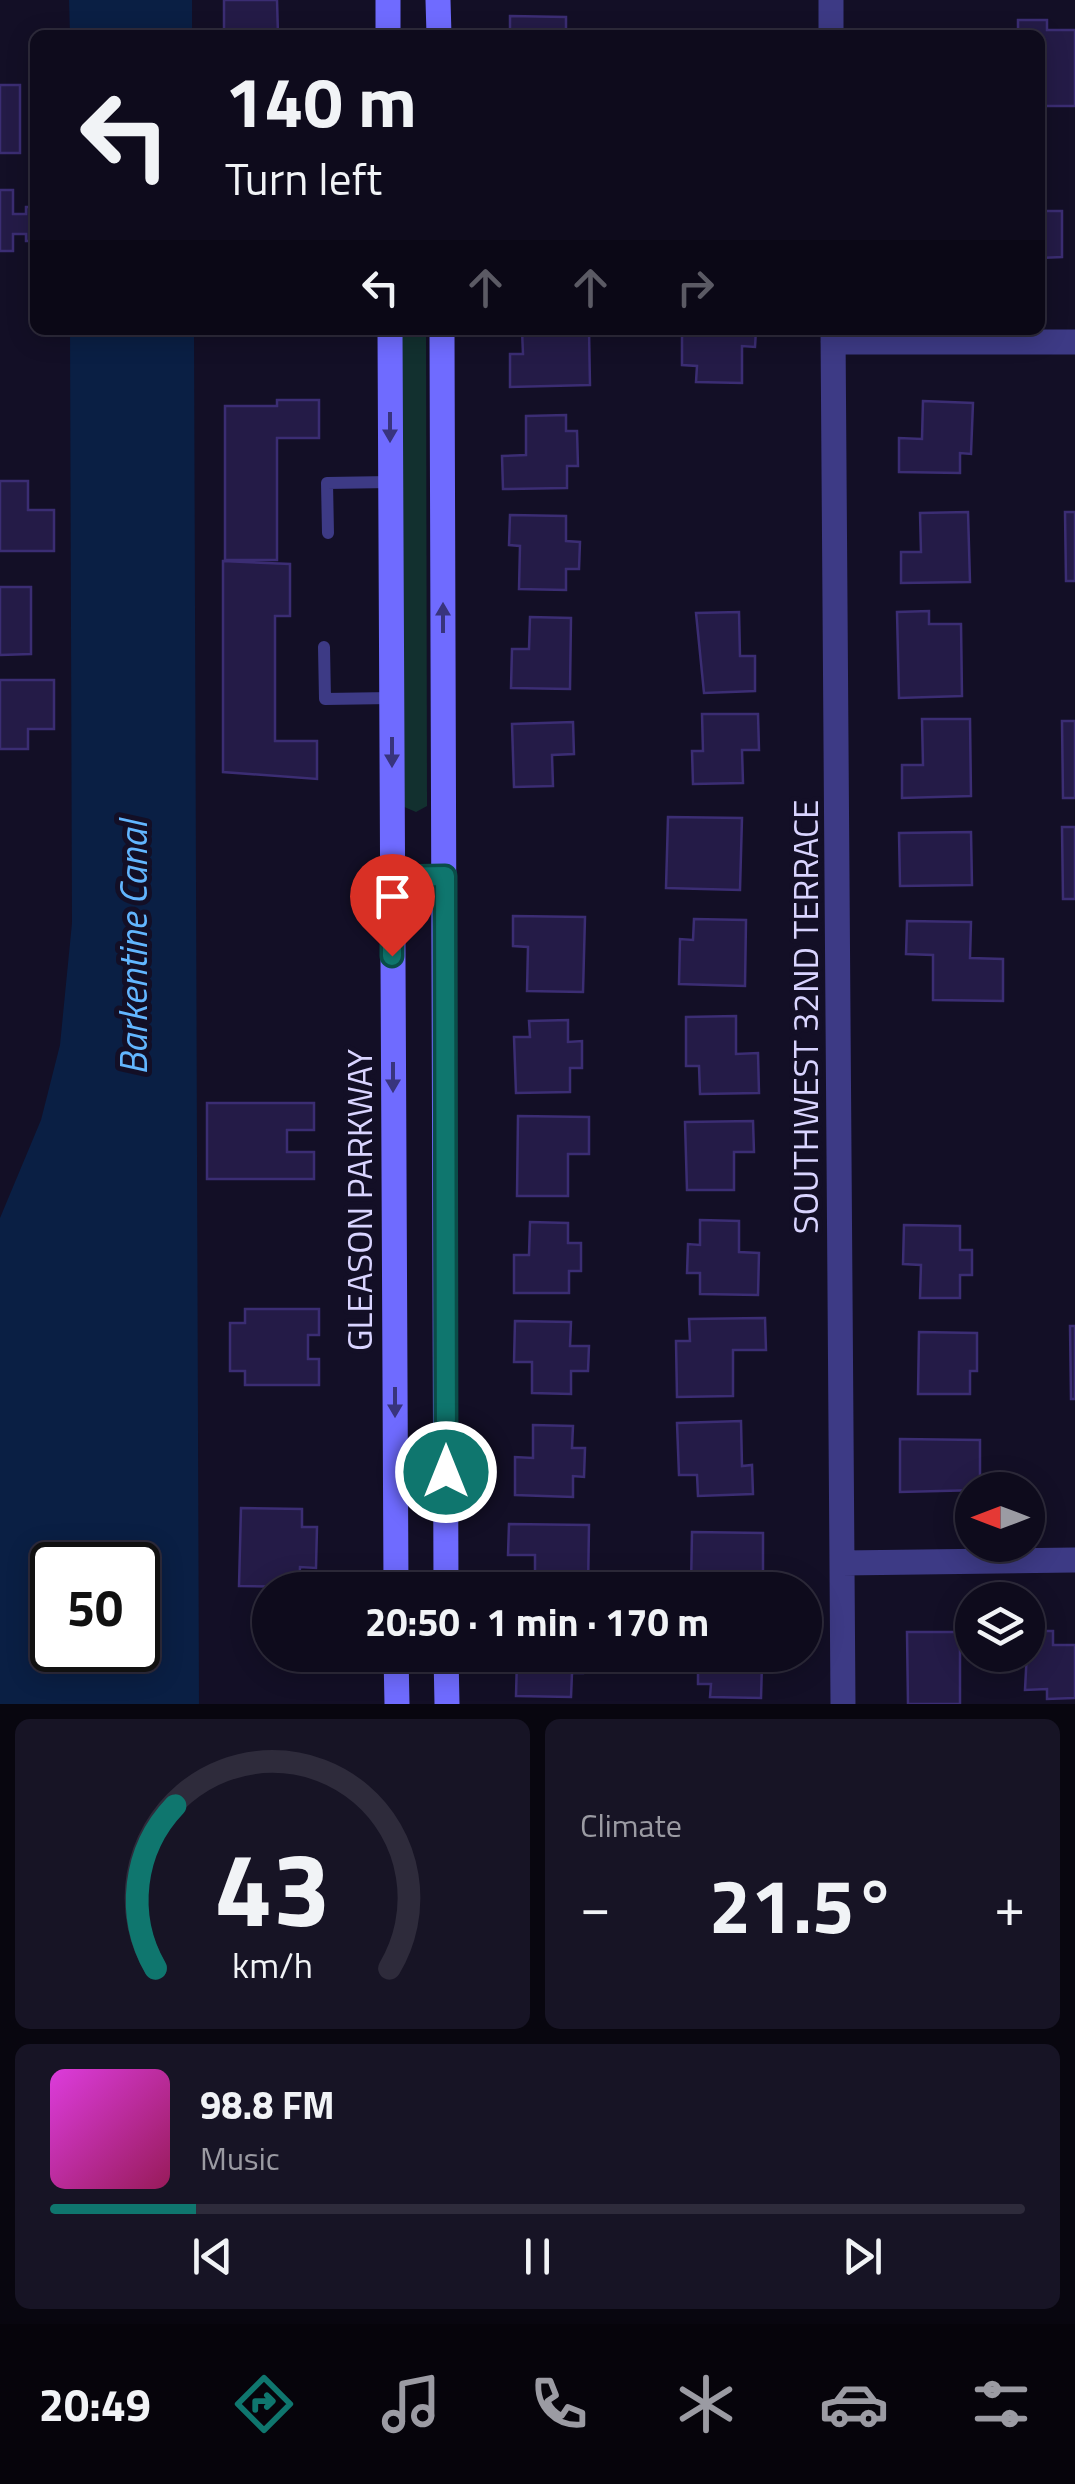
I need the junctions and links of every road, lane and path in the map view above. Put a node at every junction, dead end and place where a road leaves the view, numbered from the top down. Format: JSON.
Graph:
{"nodes":[{"id":1,"x":388,"y":0,"type":"edge"},
{"id":2,"x":438,"y":0,"type":"edge"},
{"id":3,"x":831,"y":0,"type":"edge"},
{"id":4,"x":388,"y":30,"type":"edge"},
{"id":5,"x":439,"y":30,"type":"edge"},
{"id":6,"x":832,"y":30,"type":"edge"},
{"id":7,"x":390,"y":335,"type":"edge"},
{"id":8,"x":442,"y":335,"type":"edge"},
{"id":9,"x":833,"y":336,"type":"edge"},
{"id":10,"x":1075,"y":342,"type":"edge"},
{"id":11,"x":390,"y":482,"type":"junction"},
{"id":12,"x":328,"y":534,"type":"dead end"},
{"id":13,"x":324,"y":647,"type":"dead end"},
{"id":14,"x":391,"y":698,"type":"junction"},
{"id":15,"x":445,"y":876,"type":"junction"},
{"id":16,"x":392,"y":877,"type":"junction"},
{"id":17,"x":1075,"y":1560,"type":"edge"},
{"id":18,"x":842,"y":1563,"type":"junction"},
{"id":19,"x":396,"y":1572,"type":"edge"},
{"id":20,"x":446,"y":1572,"type":"edge"},
{"id":21,"x":396,"y":1672,"type":"edge"},
{"id":22,"x":446,"y":1672,"type":"edge"},
{"id":23,"x":397,"y":1704,"type":"edge"},
{"id":24,"x":446,"y":1704,"type":"edge"},
{"id":25,"x":843,"y":1704,"type":"edge"}],
"edges":[{"from":1,"to":4,"type":"main road"},
{"from":2,"to":5,"type":"main road"},
{"from":3,"to":6,"type":"street"},
{"from":7,"to":11,"type":"main road","name":"GLEASON PARKWAY","one_way":true},
{"from":15,"to":8,"type":"main road","one_way":true},
{"from":9,"to":10,"type":"street"},
{"from":9,"to":18,"type":"street","name":"SOUTHWEST 32ND TERRACE"},
{"from":11,"to":12,"type":"lane"},
{"from":11,"to":14,"type":"main road","name":"GLEASON PARKWAY"},
{"from":13,"to":14,"type":"lane"},
{"from":14,"to":16,"type":"main road","name":"GLEASON PARKWAY","one_way":true},
{"from":15,"to":16,"type":"lane"},
{"from":15,"to":20,"type":"main road"},
{"from":16,"to":19,"type":"main road","name":"GLEASON PARKWAY","one_way":true},
{"from":17,"to":18,"type":"street"},
{"from":18,"to":25,"type":"street","name":"SOUTHWEST 32ND TERRACE"},
{"from":21,"to":23,"type":"main road"},
{"from":22,"to":24,"type":"main road"}]}
